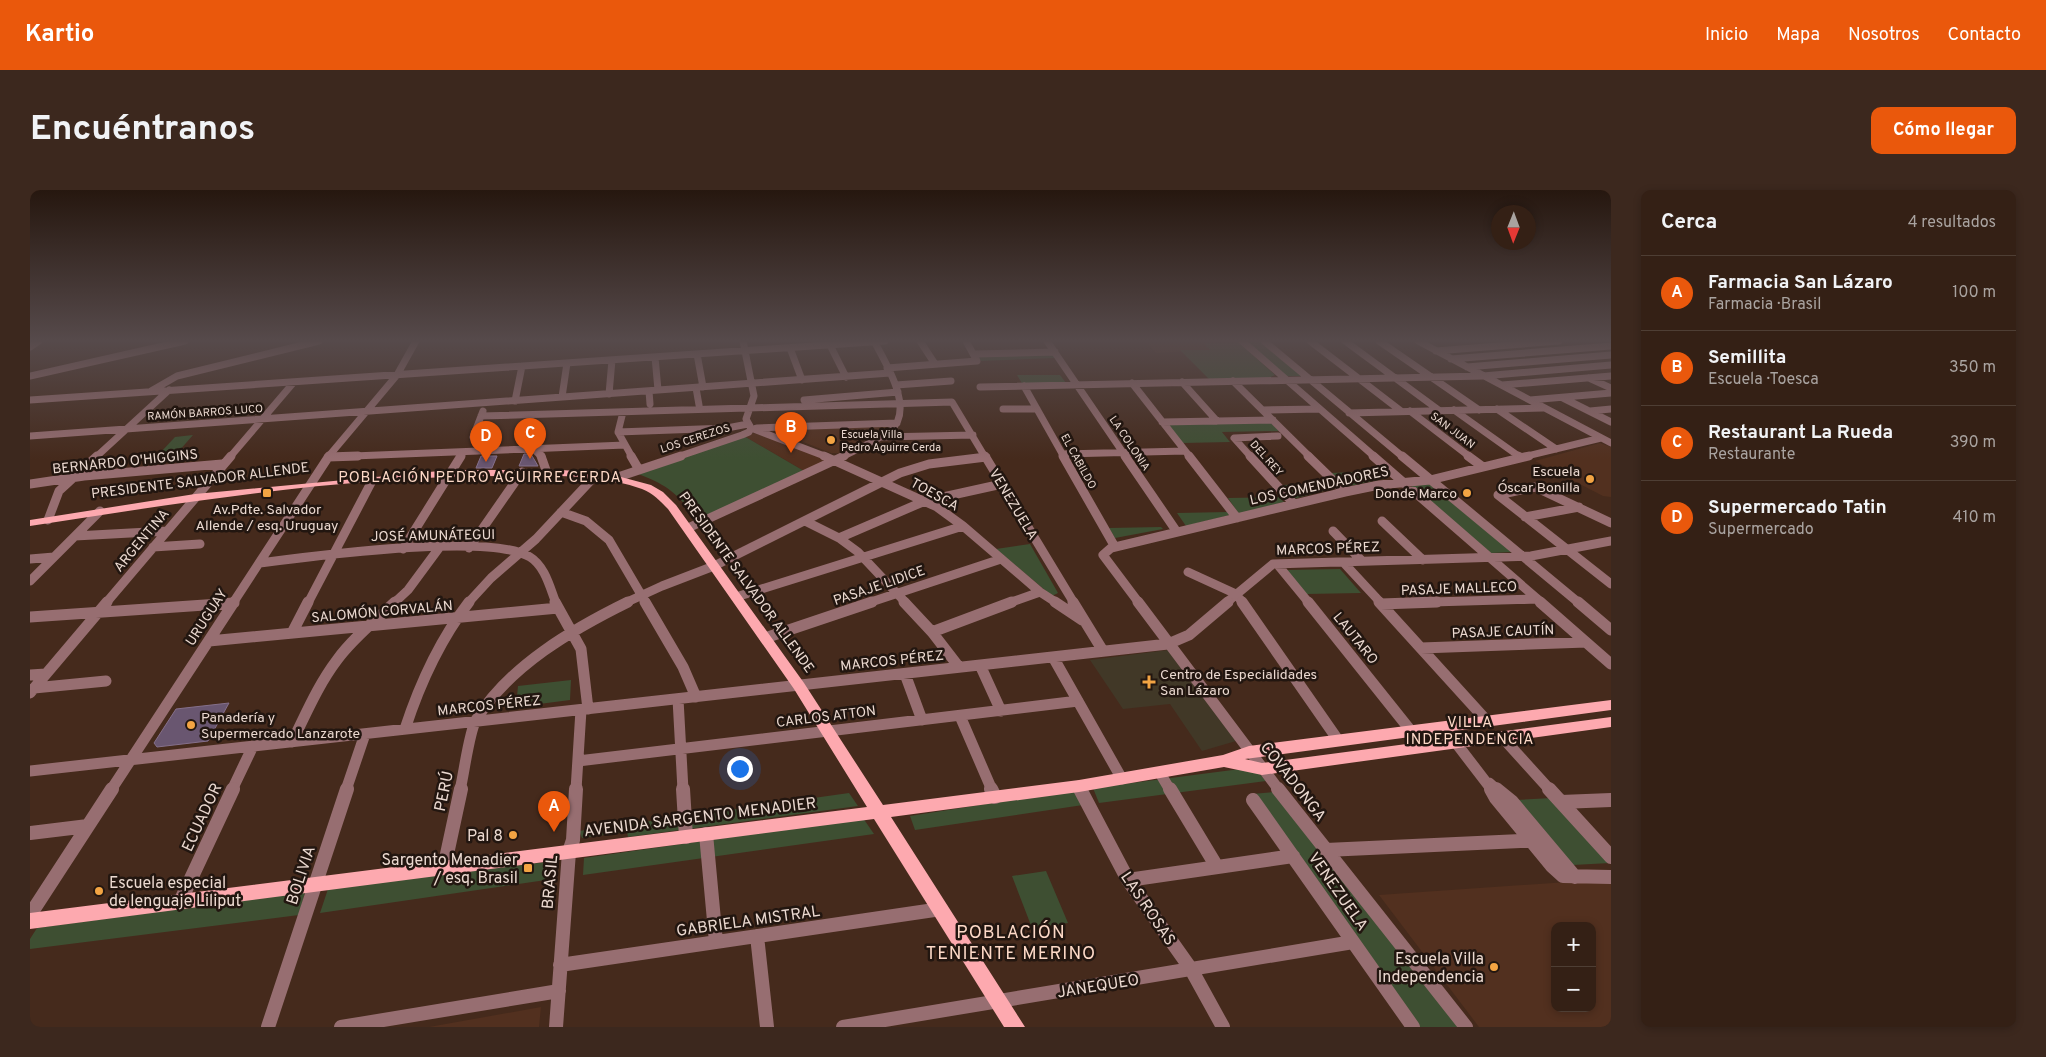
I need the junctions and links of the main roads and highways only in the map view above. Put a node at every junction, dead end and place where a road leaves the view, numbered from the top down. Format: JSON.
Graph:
{"nodes":[{"id":1,"x":30,"y":524,"type":"edge"},
{"id":2,"x":1611,"y":705,"type":"edge"},
{"id":3,"x":1611,"y":722,"type":"edge"},
{"id":4,"x":1224,"y":761,"type":"junction"},
{"id":5,"x":879,"y":812,"type":"junction"},
{"id":6,"x":30,"y":921,"type":"edge"},
{"id":7,"x":1015,"y":1027,"type":"edge"}],
"edges":[{"from":1,"to":5,"type":"main road","name":"PRESIDENTE SALVADOR ALLENDE"},
{"from":2,"to":4,"type":"main road","name":"AVENIDA SARGENTO MENADIER"},
{"from":3,"to":4,"type":"main road","name":"AVENIDA SARGENTO MENADIER"},
{"from":4,"to":5,"type":"main road","name":"AVENIDA SARGENTO MENADIER"},
{"from":5,"to":6,"type":"main road","name":"AVENIDA SARGENTO MENADIER"},
{"from":5,"to":7,"type":"main road","name":"PRESIDENTE SALVADOR ALLENDE"}]}
